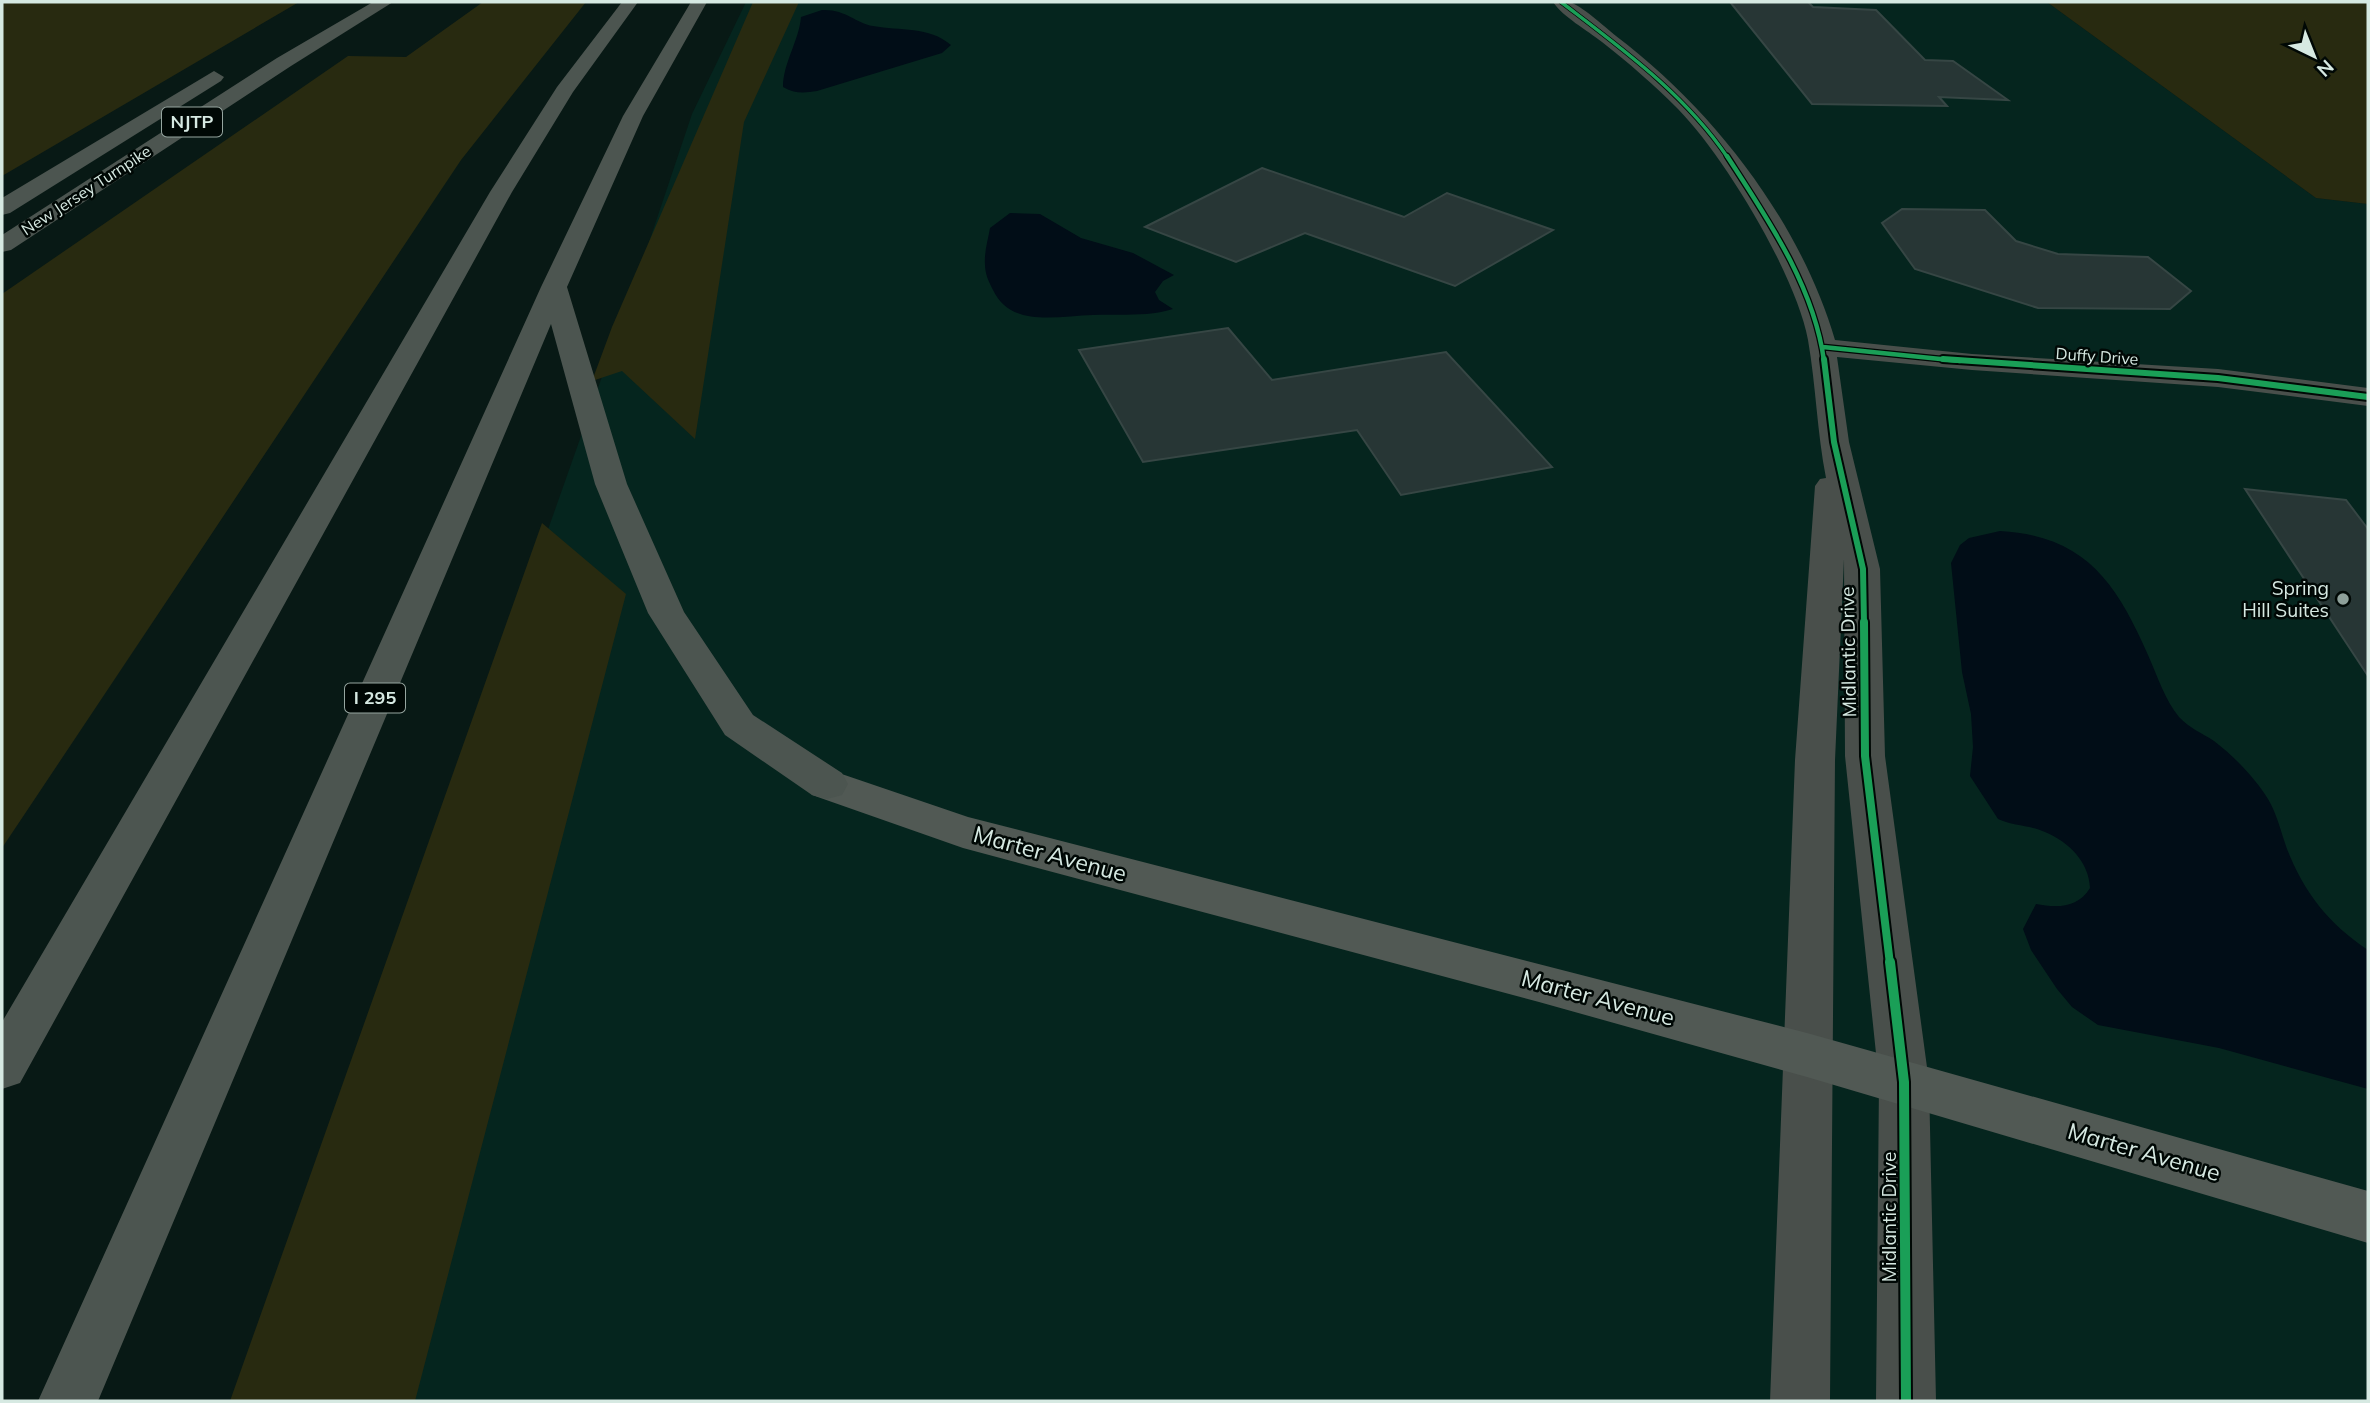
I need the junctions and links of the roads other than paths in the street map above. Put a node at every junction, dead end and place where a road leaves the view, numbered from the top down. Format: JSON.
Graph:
{"nodes":[{"id":1,"x":385,"y":2,"type":"edge"},
{"id":2,"x":629,"y":2,"type":"edge"},
{"id":3,"x":699,"y":2,"type":"edge"},
{"id":4,"x":1561,"y":2,"type":"edge"},
{"id":5,"x":235,"y":64,"type":"dead end"},
{"id":6,"x":2,"y":208,"type":"edge"},
{"id":7,"x":2,"y":245,"type":"edge"},
{"id":8,"x":554,"y":286,"type":"junction"},
{"id":9,"x":1823,"y":347,"type":"junction"},
{"id":10,"x":2368,"y":397,"type":"edge"},
{"id":11,"x":1834,"y":442,"type":"junction"},
{"id":12,"x":827,"y":784,"type":"joint"},
{"id":13,"x":1807,"y":1055,"type":"junction"},
{"id":14,"x":2,"y":1067,"type":"edge"},
{"id":15,"x":1904,"y":1082,"type":"junction"},
{"id":16,"x":2368,"y":1217,"type":"edge"},
{"id":17,"x":68,"y":1401,"type":"edge"},
{"id":18,"x":1800,"y":1401,"type":"edge"},
{"id":19,"x":1906,"y":1401,"type":"edge"}],
"edges":[{"from":1,"to":7,"type":"highway","name":"New Jersey Turnpike","number":"NJTP"},
{"from":2,"to":14,"type":"highway"},
{"from":3,"to":8,"type":"highway","number":"I 295"},
{"from":4,"to":9,"type":"street","name":"Midlantic Drive"},
{"from":5,"to":6,"type":"highway","name":"New Jersey Turnpike","number":"NJTP"},
{"from":8,"to":12,"type":"highway"},
{"from":8,"to":17,"type":"highway","number":"I 295"},
{"from":9,"to":10,"type":"street","name":"Duffy Drive"},
{"from":9,"to":11,"type":"street","name":"Midlantic Drive"},
{"from":11,"to":13,"type":"street","name":"Midlantic Drive"},
{"from":11,"to":15,"type":"street","name":"Midlantic Drive"},
{"from":12,"to":13,"type":"main road","name":"Marter Avenue"},
{"from":13,"to":15,"type":"main road","name":"Marter Avenue"},
{"from":13,"to":18,"type":"street","name":"Midlantic Drive"},
{"from":15,"to":16,"type":"main road","name":"Marter Avenue"},
{"from":15,"to":19,"type":"street","name":"Midlantic Drive"}]}
